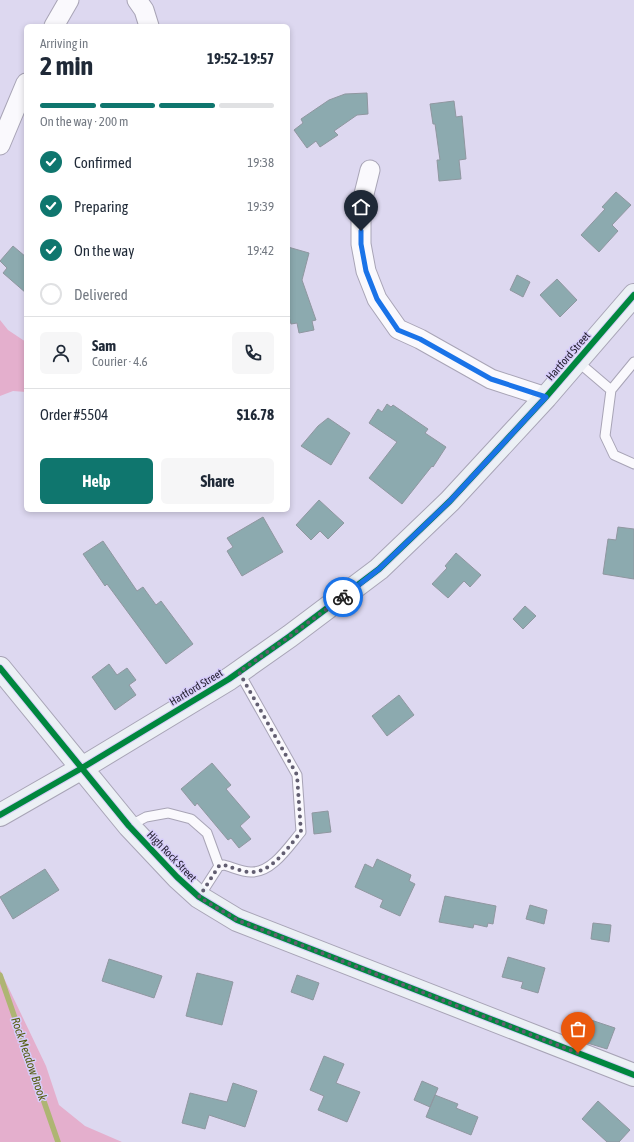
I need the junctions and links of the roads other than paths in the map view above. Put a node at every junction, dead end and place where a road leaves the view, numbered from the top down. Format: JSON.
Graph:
{"nodes":[{"id":1,"x":69,"y":0,"type":"edge"},
{"id":2,"x":137,"y":0,"type":"edge"},
{"id":3,"x":55,"y":24,"type":"edge"},
{"id":4,"x":148,"y":24,"type":"edge"},
{"id":5,"x":24,"y":88,"type":"edge"},
{"id":6,"x":0,"y":145,"type":"edge"},
{"id":7,"x":370,"y":170,"type":"dead end"},
{"id":8,"x":634,"y":295,"type":"edge"},
{"id":9,"x":577,"y":361,"type":"junction"},
{"id":10,"x":634,"y":362,"type":"edge"},
{"id":11,"x":611,"y":390,"type":"junction"},
{"id":12,"x":546,"y":397,"type":"junction"},
{"id":13,"x":634,"y":464,"type":"edge"},
{"id":14,"x":0,"y":668,"type":"edge"},
{"id":15,"x":239,"y":672,"type":"junction"},
{"id":16,"x":82,"y":768,"type":"junction"},
{"id":17,"x":0,"y":814,"type":"edge"},
{"id":18,"x":129,"y":826,"type":"junction"},
{"id":19,"x":219,"y":866,"type":"junction"},
{"id":20,"x":199,"y":897,"type":"junction"},
{"id":21,"x":634,"y":1075,"type":"edge"}],
"edges":[{"from":1,"to":3,"type":"street"},
{"from":2,"to":4,"type":"street"},
{"from":5,"to":6,"type":"street"},
{"from":7,"to":12,"type":"street"},
{"from":8,"to":9,"type":"street","name":"Hartford Street"},
{"from":9,"to":11,"type":"lane"},
{"from":9,"to":12,"type":"street","name":"Hartford Street"},
{"from":10,"to":11,"type":"lane"},
{"from":11,"to":13,"type":"lane"},
{"from":12,"to":15,"type":"street","name":"Hartford Street"},
{"from":14,"to":16,"type":"street","name":"High Rock Street"},
{"from":15,"to":16,"type":"street","name":"Hartford Street"},
{"from":15,"to":19,"type":"lane"},
{"from":16,"to":17,"type":"street","name":"Hartford Street"},
{"from":16,"to":18,"type":"street","name":"High Rock Street"},
{"from":18,"to":19,"type":"lane"},
{"from":18,"to":20,"type":"street","name":"High Rock Street"},
{"from":19,"to":20,"type":"lane"},
{"from":20,"to":21,"type":"street","name":"High Rock Street"}]}
